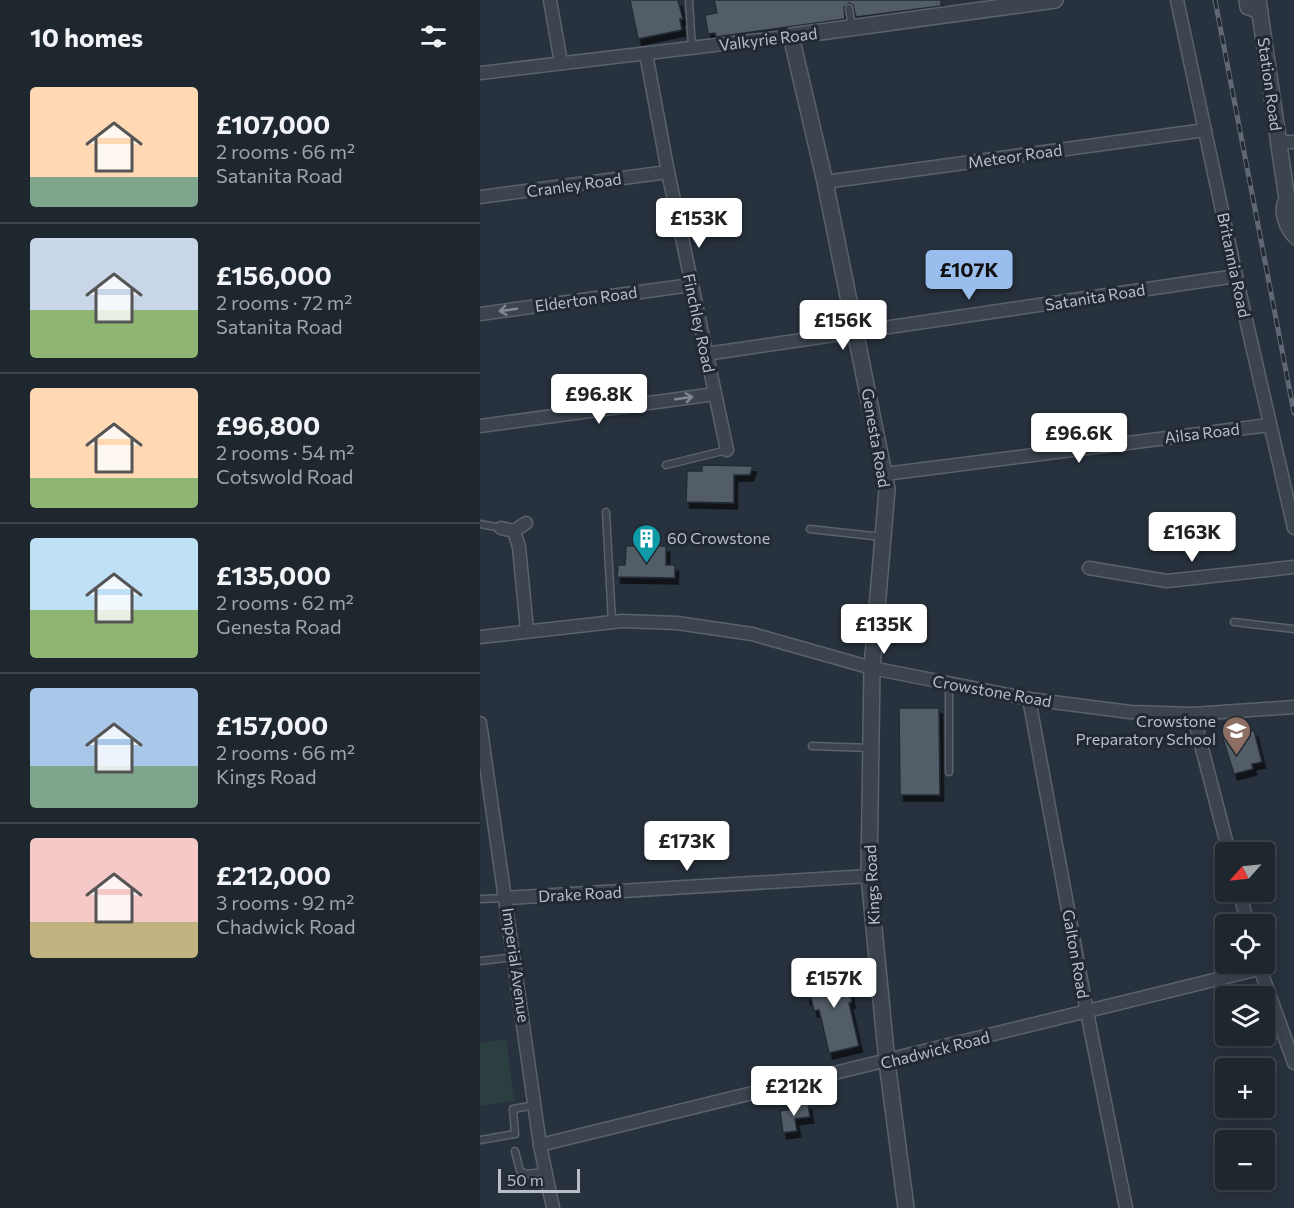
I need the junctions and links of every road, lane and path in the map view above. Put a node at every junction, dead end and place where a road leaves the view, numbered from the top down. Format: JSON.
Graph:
{"nodes":[{"id":1,"x":550,"y":0,"type":"edge"},
{"id":2,"x":689,"y":0,"type":"edge"},
{"id":3,"x":1055,"y":0,"type":"edge"},
{"id":4,"x":1177,"y":0,"type":"edge"},
{"id":5,"x":1247,"y":0,"type":"edge"},
{"id":6,"x":1259,"y":6,"type":"edge"},
{"id":7,"x":957,"y":7,"type":"edge"},
{"id":8,"x":849,"y":8,"type":"dead end"},
{"id":9,"x":852,"y":28,"type":"junction"},
{"id":10,"x":791,"y":36,"type":"junction"},
{"id":11,"x":692,"y":48,"type":"junction"},
{"id":12,"x":646,"y":54,"type":"junction"},
{"id":13,"x":561,"y":63,"type":"junction"},
{"id":14,"x":480,"y":73,"type":"edge"},
{"id":15,"x":1205,"y":130,"type":"junction"},
{"id":16,"x":1286,"y":142,"type":"edge"},
{"id":17,"x":668,"y":172,"type":"junction"},
{"id":18,"x":825,"y":182,"type":"junction"},
{"id":19,"x":1286,"y":194,"type":"junction"},
{"id":20,"x":480,"y":197,"type":"edge"},
{"id":21,"x":1294,"y":231,"type":"edge"},
{"id":22,"x":1294,"y":241,"type":"edge"},
{"id":23,"x":1236,"y":276,"type":"junction"},
{"id":24,"x":691,"y":285,"type":"junction"},
{"id":25,"x":480,"y":314,"type":"edge"},
{"id":26,"x":856,"y":333,"type":"junction"},
{"id":27,"x":706,"y":354,"type":"junction"},
{"id":28,"x":715,"y":394,"type":"junction"},
{"id":29,"x":1269,"y":425,"type":"junction"},
{"id":30,"x":480,"y":426,"type":"edge"},
{"id":31,"x":726,"y":450,"type":"joint"},
{"id":32,"x":666,"y":465,"type":"dead end"},
{"id":33,"x":885,"y":474,"type":"junction"},
{"id":34,"x":606,"y":512,"type":"dead end"},
{"id":35,"x":526,"y":523,"type":"dead end"},
{"id":36,"x":480,"y":524,"type":"edge"},
{"id":37,"x":501,"y":528,"type":"joint"},
{"id":38,"x":1294,"y":528,"type":"edge"},
{"id":39,"x":810,"y":529,"type":"dead end"},
{"id":40,"x":514,"y":531,"type":"junction"},
{"id":41,"x":883,"y":537,"type":"junction"},
{"id":42,"x":1294,"y":567,"type":"edge"},
{"id":43,"x":1089,"y":568,"type":"dead end"},
{"id":44,"x":612,"y":622,"type":"junction"},
{"id":45,"x":1234,"y":622,"type":"dead end"},
{"id":46,"x":1294,"y":629,"type":"edge"},
{"id":47,"x":527,"y":630,"type":"junction"},
{"id":48,"x":480,"y":637,"type":"edge"},
{"id":49,"x":872,"y":668,"type":"junction"},
{"id":50,"x":949,"y":683,"type":"junction"},
{"id":51,"x":1029,"y":699,"type":"junction"},
{"id":52,"x":1294,"y":707,"type":"edge"},
{"id":53,"x":1193,"y":714,"type":"junction"},
{"id":54,"x":480,"y":723,"type":"edge"},
{"id":55,"x":812,"y":746,"type":"dead end"},
{"id":56,"x":870,"y":748,"type":"junction"},
{"id":57,"x":949,"y":772,"type":"dead end"},
{"id":58,"x":1226,"y":842,"type":"edge"},
{"id":59,"x":869,"y":876,"type":"junction"},
{"id":60,"x":506,"y":898,"type":"junction"},
{"id":61,"x":480,"y":899,"type":"edge"},
{"id":62,"x":514,"y":957,"type":"junction"},
{"id":63,"x":480,"y":961,"type":"edge"},
{"id":64,"x":1228,"y":974,"type":"edge"},
{"id":65,"x":1261,"y":974,"type":"edge"},
{"id":66,"x":1087,"y":1012,"type":"junction"},
{"id":67,"x":887,"y":1062,"type":"junction"},
{"id":68,"x":1294,"y":1063,"type":"edge"},
{"id":69,"x":536,"y":1106,"type":"junction"},
{"id":70,"x":480,"y":1140,"type":"edge"},
{"id":71,"x":540,"y":1145,"type":"junction"},
{"id":72,"x":515,"y":1151,"type":"dead end"},
{"id":73,"x":546,"y":1172,"type":"junction"},
{"id":74,"x":553,"y":1208,"type":"edge"},
{"id":75,"x":906,"y":1208,"type":"edge"},
{"id":76,"x":1126,"y":1208,"type":"edge"}],
"edges":[{"from":1,"to":13,"type":"street"},
{"from":2,"to":11,"type":"lane"},
{"from":3,"to":7,"type":"street","name":"Valkyrie Road"},
{"from":4,"to":15,"type":"street","name":"Britannia Road"},
{"from":5,"to":6,"type":"street","name":"Station Road"},
{"from":6,"to":16,"type":"street","name":"Station Road"},
{"from":7,"to":9,"type":"street","name":"Valkyrie Road"},
{"from":8,"to":9,"type":"lane"},
{"from":9,"to":10,"type":"street","name":"Valkyrie Road"},
{"from":10,"to":11,"type":"street","name":"Valkyrie Road"},
{"from":10,"to":18,"type":"street","name":"Genesta Road"},
{"from":11,"to":12,"type":"street","name":"Valkyrie Road"},
{"from":12,"to":13,"type":"street","name":"Valkyrie Road"},
{"from":12,"to":17,"type":"street","name":"Finchley Road"},
{"from":13,"to":14,"type":"street","name":"Valkyrie Road"},
{"from":15,"to":18,"type":"street","name":"Meteor Road"},
{"from":15,"to":23,"type":"street","name":"Britannia Road"},
{"from":16,"to":19,"type":"street","name":"Station Road"},
{"from":17,"to":20,"type":"street","name":"Cranley Road"},
{"from":17,"to":24,"type":"street","name":"Finchley Road"},
{"from":18,"to":26,"type":"street","name":"Genesta Road"},
{"from":19,"to":21,"type":"street","name":"Station Road"},
{"from":19,"to":22,"type":"lane","name":"Station Road"},
{"from":23,"to":26,"type":"street","name":"Satanita Road"},
{"from":23,"to":29,"type":"street","name":"Britannia Road"},
{"from":24,"to":25,"type":"street","name":"Elderton Road","one_way":true},
{"from":24,"to":27,"type":"street","name":"Finchley Road"},
{"from":26,"to":27,"type":"street","name":"Satanita Road"},
{"from":26,"to":33,"type":"street","name":"Genesta Road"},
{"from":27,"to":28,"type":"street","name":"Finchley Road"},
{"from":30,"to":28,"type":"street","one_way":true},
{"from":28,"to":31,"type":"street","name":"Finchley Road"},
{"from":29,"to":33,"type":"street","name":"Ailsa Road"},
{"from":29,"to":38,"type":"street","name":"Britannia Road"},
{"from":31,"to":32,"type":"lane"},
{"from":33,"to":41,"type":"street","name":"Genesta Road"},
{"from":34,"to":44,"type":"lane"},
{"from":35,"to":40,"type":"street"},
{"from":36,"to":37,"type":"lane"},
{"from":37,"to":40,"type":"street"},
{"from":39,"to":41,"type":"lane"},
{"from":40,"to":47,"type":"street"},
{"from":41,"to":49,"type":"street","name":"Genesta Road"},
{"from":42,"to":43,"type":"street"},
{"from":44,"to":47,"type":"street","name":"Crowstone Road"},
{"from":44,"to":49,"type":"street","name":"Crowstone Road"},
{"from":45,"to":46,"type":"lane"},
{"from":47,"to":48,"type":"street","name":"Crowstone Road"},
{"from":49,"to":50,"type":"street","name":"Crowstone Road"},
{"from":49,"to":56,"type":"street","name":"Kings Road"},
{"from":50,"to":51,"type":"street","name":"Crowstone Road"},
{"from":50,"to":57,"type":"lane"},
{"from":51,"to":53,"type":"street","name":"Crowstone Road"},
{"from":51,"to":66,"type":"street","name":"Galton Road"},
{"from":52,"to":53,"type":"street","name":"Crowstone Road"},
{"from":53,"to":58,"type":"street"},
{"from":54,"to":60,"type":"street","name":"Imperial Avenue"},
{"from":55,"to":56,"type":"lane"},
{"from":56,"to":59,"type":"street","name":"Kings Road"},
{"from":59,"to":60,"type":"street","name":"Drake Road"},
{"from":59,"to":67,"type":"street","name":"Kings Road"},
{"from":60,"to":61,"type":"lane"},
{"from":60,"to":62,"type":"street","name":"Imperial Avenue"},
{"from":62,"to":63,"type":"lane"},
{"from":62,"to":69,"type":"street","name":"Imperial Avenue"},
{"from":64,"to":66,"type":"street","name":"Chadwick Road"},
{"from":65,"to":68,"type":"street"},
{"from":66,"to":67,"type":"street","name":"Chadwick Road"},
{"from":66,"to":76,"type":"street","name":"Galton Road"},
{"from":67,"to":71,"type":"street","name":"Chadwick Road"},
{"from":67,"to":75,"type":"street","name":"Kings Road"},
{"from":69,"to":70,"type":"lane"},
{"from":69,"to":71,"type":"street","name":"Imperial Avenue"},
{"from":71,"to":73,"type":"street","name":"Imperial Avenue"},
{"from":72,"to":73,"type":"lane"},
{"from":73,"to":74,"type":"street","name":"Imperial Avenue"}]}
